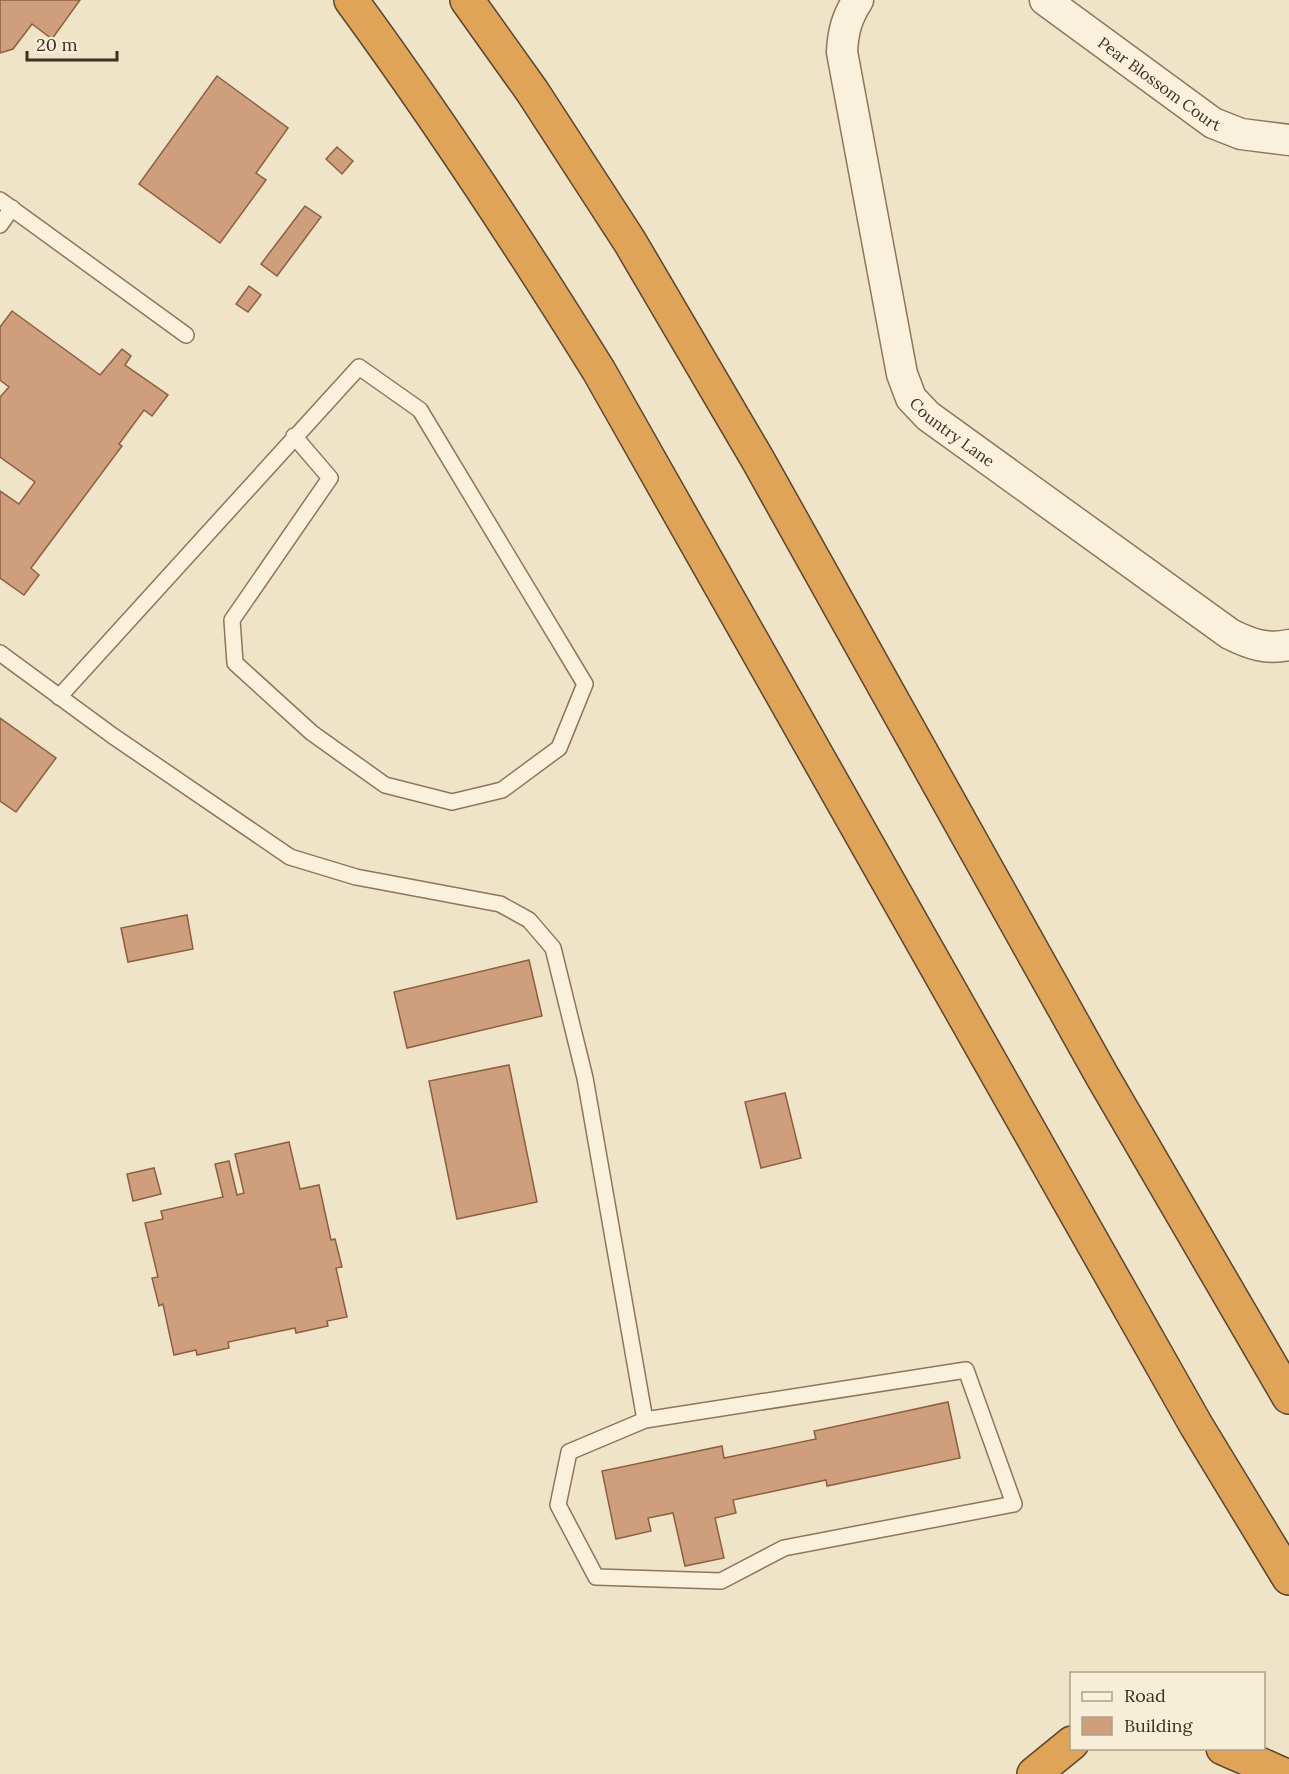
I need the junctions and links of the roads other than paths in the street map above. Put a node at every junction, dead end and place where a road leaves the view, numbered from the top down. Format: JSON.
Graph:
{"nodes":[{"id":1,"x":351,"y":0,"type":"edge"},
{"id":2,"x":467,"y":0,"type":"edge"},
{"id":3,"x":858,"y":0,"type":"edge"},
{"id":4,"x":1044,"y":0,"type":"edge"},
{"id":5,"x":1289,"y":140,"type":"edge"},
{"id":6,"x":6,"y":204,"type":"edge"},
{"id":7,"x":0,"y":225,"type":"edge"},
{"id":8,"x":186,"y":335,"type":"dead end"},
{"id":9,"x":294,"y":436,"type":"junction"},
{"id":10,"x":1282,"y":646,"type":"edge"},
{"id":11,"x":0,"y":653,"type":"edge"},
{"id":12,"x":59,"y":697,"type":"junction"},
{"id":13,"x":1289,"y":1397,"type":"edge"},
{"id":14,"x":645,"y":1420,"type":"junction"},
{"id":15,"x":1289,"y":1578,"type":"edge"},
{"id":16,"x":1225,"y":1750,"type":"edge"},
{"id":17,"x":1282,"y":1774,"type":"edge"}],
"edges":[{"from":1,"to":15,"type":"highway"},
{"from":2,"to":13,"type":"highway"},
{"from":3,"to":10,"type":"street","name":"Country Lane"},
{"from":4,"to":5,"type":"street","name":"Pear Blossom Court"},
{"from":6,"to":7,"type":"lane"},
{"from":6,"to":8,"type":"lane"},
{"from":9,"to":9,"type":"lane"},
{"from":9,"to":12,"type":"lane"},
{"from":11,"to":12,"type":"lane"},
{"from":12,"to":14,"type":"lane"},
{"from":14,"to":14,"type":"lane"},
{"from":16,"to":17,"type":"highway"}]}
